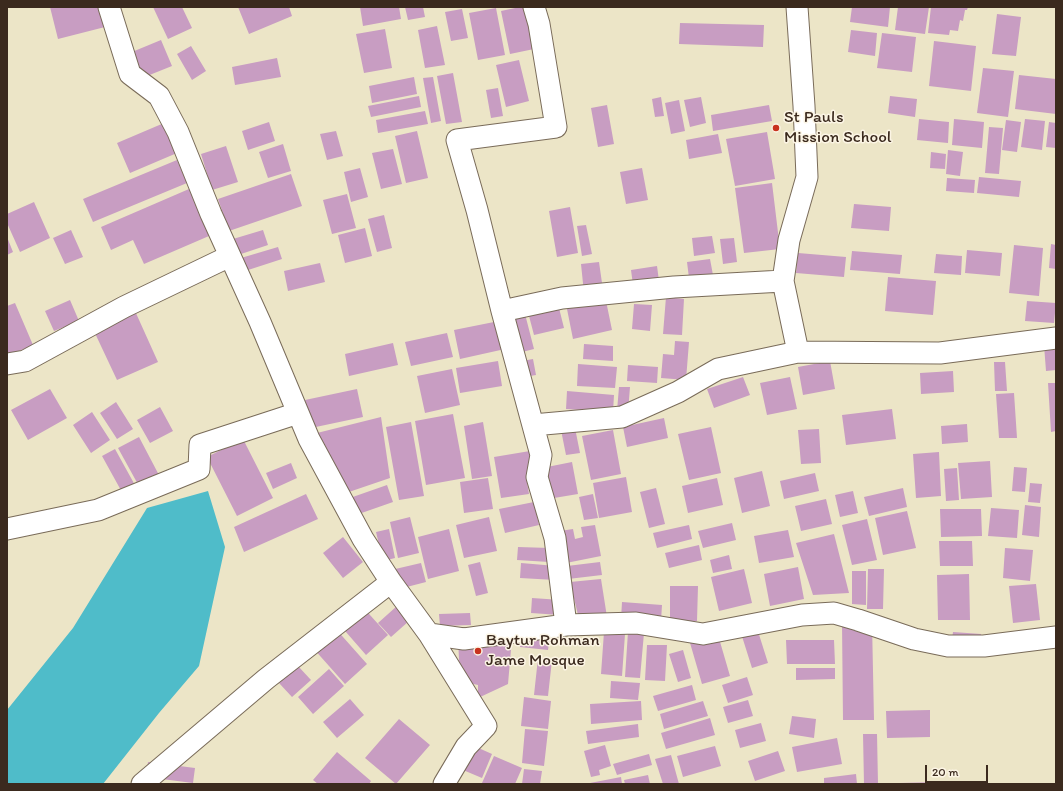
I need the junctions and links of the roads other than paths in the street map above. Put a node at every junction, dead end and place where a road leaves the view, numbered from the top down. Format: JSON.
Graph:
{"nodes":[{"id":1,"x":534,"y":7,"type":"edge"},
{"id":2,"x":797,"y":7,"type":"edge"},
{"id":3,"x":114,"y":9,"type":"edge"},
{"id":4,"x":230,"y":256,"type":"junction"},
{"id":5,"x":783,"y":281,"type":"junction"},
{"id":6,"x":502,"y":311,"type":"junction"},
{"id":7,"x":1056,"y":338,"type":"edge"},
{"id":8,"x":798,"y":352,"type":"junction"},
{"id":9,"x":7,"y":364,"type":"edge"},
{"id":10,"x":298,"y":413,"type":"junction"},
{"id":11,"x":533,"y":425,"type":"junction"},
{"id":12,"x":7,"y":530,"type":"edge"},
{"id":13,"x":391,"y":582,"type":"junction"},
{"id":14,"x":566,"y":625,"type":"junction"},
{"id":15,"x":429,"y":634,"type":"junction"},
{"id":16,"x":1056,"y":637,"type":"edge"},
{"id":17,"x":142,"y":784,"type":"edge"},
{"id":18,"x":444,"y":784,"type":"edge"}],
"edges":[{"from":1,"to":6,"type":"street"},
{"from":2,"to":5,"type":"street"},
{"from":3,"to":4,"type":"street"},
{"from":4,"to":9,"type":"street"},
{"from":4,"to":10,"type":"street"},
{"from":5,"to":6,"type":"street"},
{"from":5,"to":8,"type":"street"},
{"from":6,"to":11,"type":"street"},
{"from":7,"to":8,"type":"street"},
{"from":8,"to":11,"type":"street"},
{"from":10,"to":12,"type":"street"},
{"from":10,"to":13,"type":"street"},
{"from":11,"to":14,"type":"street"},
{"from":13,"to":15,"type":"street"},
{"from":13,"to":17,"type":"street"},
{"from":14,"to":15,"type":"street"},
{"from":14,"to":16,"type":"street"},
{"from":15,"to":18,"type":"street"}]}
